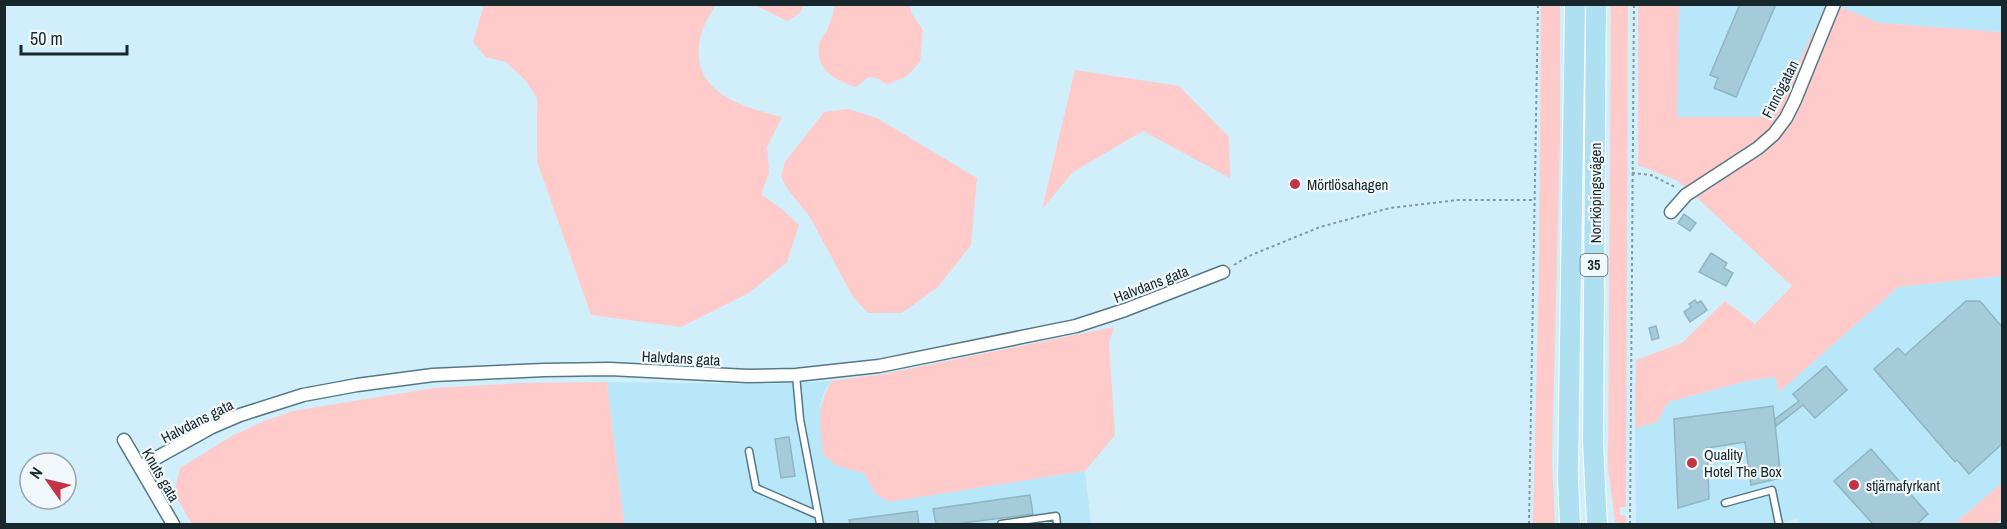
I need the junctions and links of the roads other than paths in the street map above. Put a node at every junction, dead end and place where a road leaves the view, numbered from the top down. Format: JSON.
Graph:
{"nodes":[{"id":1,"x":1575,"y":4,"type":"edge"},
{"id":2,"x":1596,"y":4,"type":"edge"},
{"id":3,"x":1834,"y":4,"type":"edge"},
{"id":4,"x":1671,"y":212,"type":"dead end"},
{"id":5,"x":1223,"y":272,"type":"road end"},
{"id":6,"x":796,"y":375,"type":"junction"},
{"id":7,"x":124,"y":440,"type":"dead end"},
{"id":8,"x":749,"y":451,"type":"dead end"},
{"id":9,"x":140,"y":467,"type":"junction"},
{"id":10,"x":1725,"y":503,"type":"dead end"},
{"id":11,"x":818,"y":515,"type":"junction"},
{"id":12,"x":173,"y":525,"type":"edge"},
{"id":13,"x":820,"y":525,"type":"edge"},
{"id":14,"x":1001,"y":525,"type":"edge"},
{"id":15,"x":1057,"y":525,"type":"edge"},
{"id":16,"x":1570,"y":525,"type":"edge"},
{"id":17,"x":1597,"y":525,"type":"edge"},
{"id":18,"x":1779,"y":525,"type":"edge"}],
"edges":[{"from":1,"to":16,"type":"main road","name":"Norrköpingsvägen","number":"35"},
{"from":2,"to":17,"type":"main road","name":"Norrköpingsvägen","number":"35"},
{"from":3,"to":4,"type":"street","name":"Finnögatan"},
{"from":5,"to":6,"type":"street","name":"Halvdans gata"},
{"from":6,"to":9,"type":"street","name":"Halvdans gata"},
{"from":6,"to":11,"type":"lane"},
{"from":7,"to":9,"type":"street","name":"Knuts gata"},
{"from":8,"to":11,"type":"lane"},
{"from":9,"to":12,"type":"street","name":"Knuts gata"},
{"from":10,"to":18,"type":"lane"},
{"from":11,"to":13,"type":"lane"},
{"from":14,"to":15,"type":"lane"}]}
